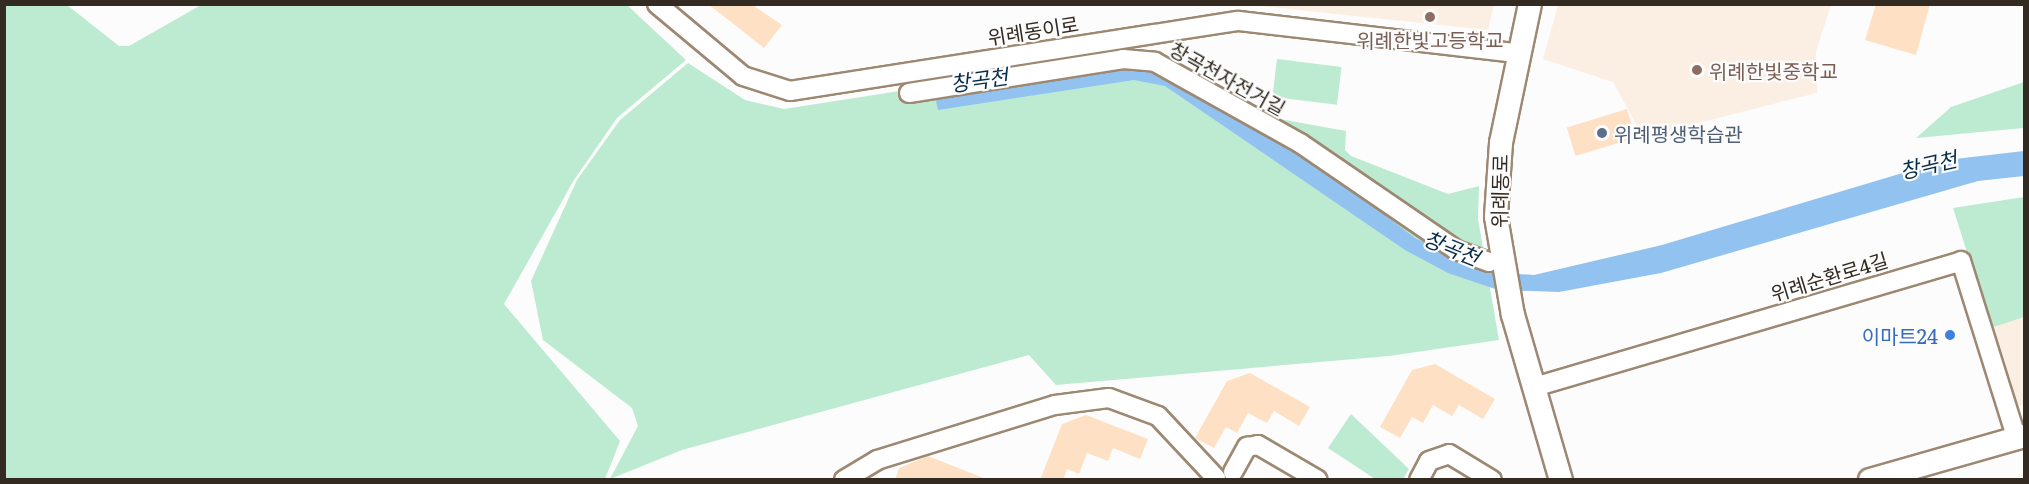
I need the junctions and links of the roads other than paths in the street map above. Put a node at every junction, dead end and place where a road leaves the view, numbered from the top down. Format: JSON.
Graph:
{"nodes":[{"id":1,"x":657,"y":4,"type":"edge"},
{"id":2,"x":1530,"y":4,"type":"edge"},
{"id":3,"x":1516,"y":53,"type":"junction"},
{"id":4,"x":909,"y":93,"type":"dead end"},
{"id":5,"x":1489,"y":262,"type":"dead end"},
{"id":6,"x":1534,"y":387,"type":"junction"},
{"id":7,"x":2020,"y":437,"type":"edge"},
{"id":8,"x":1316,"y":479,"type":"edge"},
{"id":9,"x":844,"y":480,"type":"edge"},
{"id":10,"x":1419,"y":480,"type":"edge"},
{"id":11,"x":1492,"y":480,"type":"edge"},
{"id":12,"x":1561,"y":480,"type":"edge"},
{"id":13,"x":1870,"y":480,"type":"edge"}],
"edges":[{"from":1,"to":3,"type":"street","name":"위례동이로"},
{"from":2,"to":3,"type":"street","name":"위례동로"},
{"from":3,"to":6,"type":"street","name":"위례동로"},
{"from":4,"to":5,"type":"street","name":"창곡천자전거길"},
{"from":6,"to":7,"type":"street","name":"위례순환로4길"},
{"from":6,"to":12,"type":"street","name":"위례동로"},
{"from":7,"to":13,"type":"street"},
{"from":8,"to":9,"type":"street"},
{"from":10,"to":11,"type":"street"}]}
